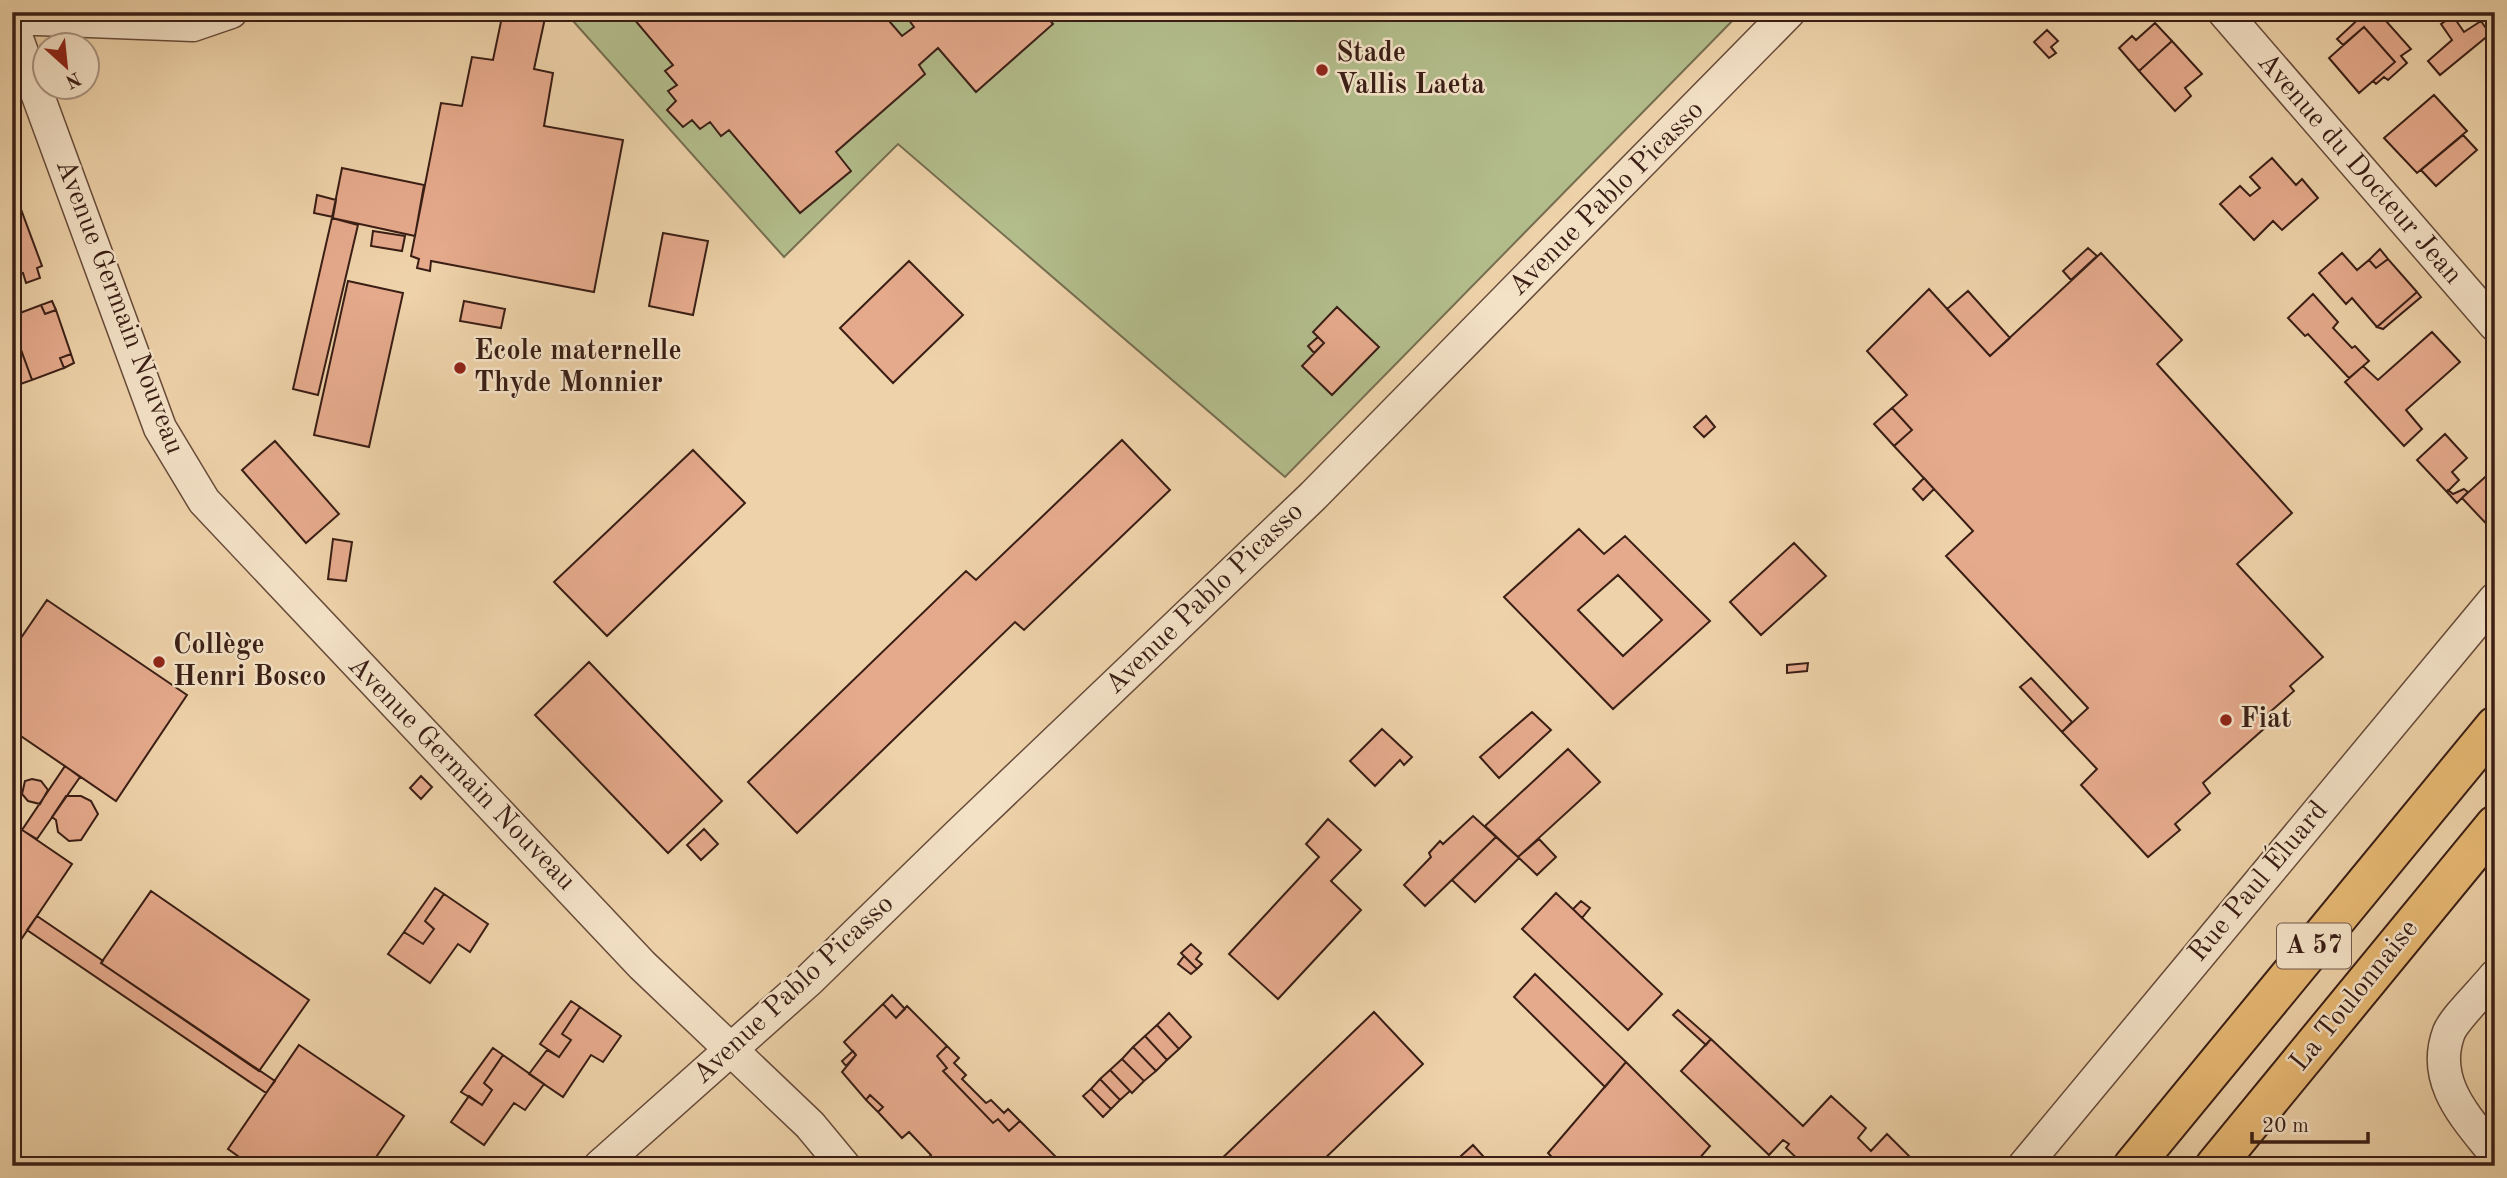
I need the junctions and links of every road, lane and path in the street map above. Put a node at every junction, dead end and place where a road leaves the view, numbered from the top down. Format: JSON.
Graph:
{"nodes":[{"id":1,"x":231,"y":12,"type":"edge"},
{"id":2,"x":1789,"y":12,"type":"edge"},
{"id":3,"x":2224,"y":12,"type":"edge"},
{"id":4,"x":12,"y":18,"type":"edge"},
{"id":5,"x":12,"y":25,"type":"edge"},
{"id":6,"x":2495,"y":325,"type":"edge"},
{"id":7,"x":2495,"y":599,"type":"edge"},
{"id":8,"x":2495,"y":726,"type":"edge"},
{"id":9,"x":2495,"y":825,"type":"edge"},
{"id":10,"x":2495,"y":976,"type":"edge"},
{"id":11,"x":731,"y":1048,"type":"junction"},
{"id":12,"x":2495,"y":1154,"type":"edge"},
{"id":13,"x":600,"y":1166,"type":"edge"},
{"id":14,"x":844,"y":1166,"type":"edge"},
{"id":15,"x":2024,"y":1166,"type":"edge"},
{"id":16,"x":2133,"y":1166,"type":"edge"},
{"id":17,"x":2215,"y":1166,"type":"edge"}],
"edges":[{"from":1,"to":4,"type":"street"},
{"from":2,"to":11,"type":"street","name":"Avenue Pablo Picasso"},
{"from":3,"to":6,"type":"street","name":"Avenue du Docteur Jean"},
{"from":5,"to":11,"type":"street","name":"Avenue Germain Nouveau"},
{"from":7,"to":15,"type":"street","name":"Rue Paul Éluard"},
{"from":8,"to":16,"type":"highway","number":"A 57"},
{"from":9,"to":17,"type":"highway","name":"La Toulonnaise","number":"A 57"},
{"from":10,"to":12,"type":"street"},
{"from":11,"to":13,"type":"street","name":"Avenue Pablo Picasso"},
{"from":11,"to":14,"type":"street","name":"Avenue Germain Nouveau"}]}
